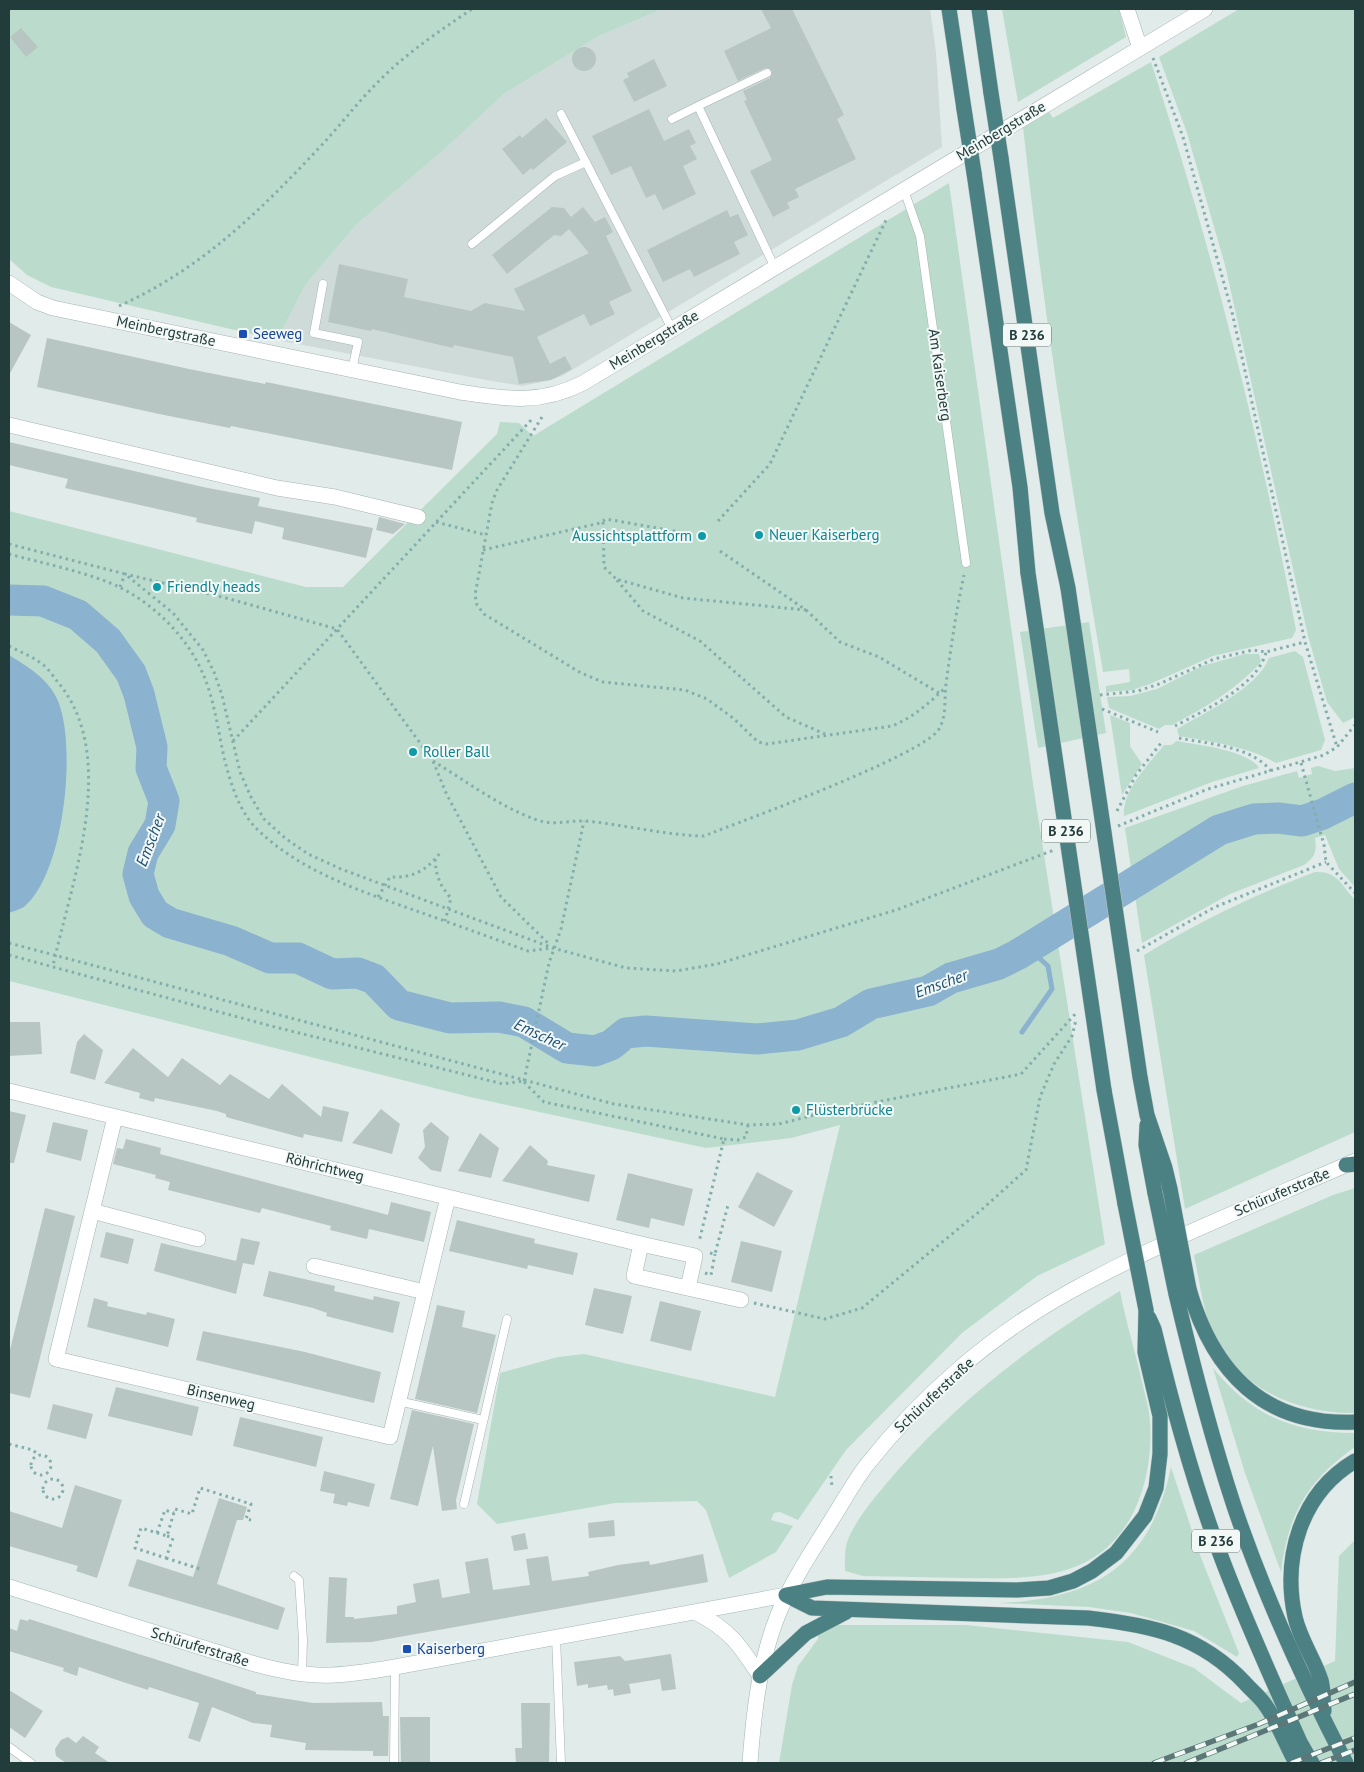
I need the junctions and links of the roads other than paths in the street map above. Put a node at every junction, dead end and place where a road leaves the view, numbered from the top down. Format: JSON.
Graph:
{"nodes":[{"id":1,"x":949,"y":9,"type":"edge"},
{"id":2,"x":979,"y":9,"type":"edge"},
{"id":3,"x":1127,"y":9,"type":"edge"},
{"id":4,"x":1205,"y":9,"type":"edge"},
{"id":5,"x":1140,"y":48,"type":"junction"},
{"id":6,"x":767,"y":73,"type":"dead end"},
{"id":7,"x":698,"y":106,"type":"junction"},
{"id":8,"x":560,"y":114,"type":"dead end"},
{"id":9,"x":672,"y":118,"type":"dead end"},
{"id":10,"x":586,"y":162,"type":"junction"},
{"id":11,"x":904,"y":190,"type":"junction"},
{"id":12,"x":472,"y":244,"type":"dead end"},
{"id":13,"x":775,"y":268,"type":"junction"},
{"id":14,"x":9,"y":283,"type":"edge"},
{"id":15,"x":323,"y":284,"type":"dead end"},
{"id":16,"x":672,"y":329,"type":"junction"},
{"id":17,"x":352,"y":370,"type":"junction"},
{"id":18,"x":9,"y":425,"type":"edge"},
{"id":19,"x":418,"y":517,"type":"dead end"},
{"id":20,"x":966,"y":563,"type":"road end"},
{"id":21,"x":9,"y":1091,"type":"edge"},
{"id":22,"x":1147,"y":1115,"type":"junction"},
{"id":23,"x":116,"y":1116,"type":"junction"},
{"id":24,"x":1352,"y":1163,"type":"edge"},
{"id":25,"x":448,"y":1197,"type":"junction"},
{"id":26,"x":92,"y":1211,"type":"junction"},
{"id":27,"x":198,"y":1239,"type":"dead end"},
{"id":28,"x":641,"y":1244,"type":"junction"},
{"id":29,"x":314,"y":1266,"type":"dead end"},
{"id":30,"x":688,"y":1288,"type":"junction"},
{"id":31,"x":425,"y":1292,"type":"junction"},
{"id":32,"x":1182,"y":1292,"type":"junction"},
{"id":33,"x":740,"y":1300,"type":"road end"},
{"id":34,"x":1146,"y":1310,"type":"junction"},
{"id":35,"x":507,"y":1319,"type":"dead end"},
{"id":36,"x":398,"y":1401,"type":"junction"},
{"id":37,"x":483,"y":1420,"type":"junction"},
{"id":38,"x":1355,"y":1422,"type":"edge"},
{"id":39,"x":1355,"y":1461,"type":"edge"},
{"id":40,"x":464,"y":1504,"type":"dead end"},
{"id":41,"x":294,"y":1576,"type":"dead end"},
{"id":42,"x":9,"y":1587,"type":"edge"},
{"id":43,"x":786,"y":1595,"type":"junction"},
{"id":44,"x":849,"y":1610,"type":"junction"},
{"id":45,"x":695,"y":1612,"type":"junction"},
{"id":46,"x":556,"y":1637,"type":"junction"},
{"id":47,"x":395,"y":1667,"type":"junction"},
{"id":48,"x":302,"y":1675,"type":"junction"},
{"id":49,"x":760,"y":1676,"type":"junction"},
{"id":50,"x":1325,"y":1722,"type":"junction"},
{"id":51,"x":9,"y":1747,"type":"edge"},
{"id":52,"x":31,"y":1763,"type":"edge"},
{"id":53,"x":394,"y":1763,"type":"edge"},
{"id":54,"x":561,"y":1763,"type":"edge"},
{"id":55,"x":750,"y":1763,"type":"edge"},
{"id":56,"x":1296,"y":1763,"type":"edge"},
{"id":57,"x":1312,"y":1763,"type":"edge"},
{"id":58,"x":1346,"y":1763,"type":"edge"}],
"edges":[{"from":1,"to":34,"type":"highway","number":"B 236","bridge":true},
{"from":2,"to":22,"type":"highway","number":"B 236","bridge":true},
{"from":3,"to":5,"type":"street"},
{"from":4,"to":5,"type":"street","name":"Meinbergstraße"},
{"from":5,"to":11,"type":"street","name":"Meinbergstraße"},
{"from":6,"to":7,"type":"lane"},
{"from":7,"to":9,"type":"lane"},
{"from":7,"to":13,"type":"lane"},
{"from":8,"to":10,"type":"lane"},
{"from":10,"to":12,"type":"lane"},
{"from":10,"to":16,"type":"lane"},
{"from":11,"to":13,"type":"street","name":"Meinbergstraße"},
{"from":11,"to":20,"type":"lane","name":"Am Kaiserberg"},
{"from":13,"to":16,"type":"street","name":"Meinbergstraße"},
{"from":14,"to":17,"type":"street","name":"Meinbergstraße"},
{"from":15,"to":17,"type":"lane"},
{"from":16,"to":17,"type":"street","name":"Meinbergstraße"},
{"from":18,"to":19,"type":"street"},
{"from":21,"to":23,"type":"street","name":"Röhrichtweg"},
{"from":22,"to":32,"type":"highway","bridge":true},
{"from":22,"to":32,"type":"highway","number":"B 236","bridge":true},
{"from":23,"to":25,"type":"street","name":"Röhrichtweg"},
{"from":23,"to":26,"type":"street","name":"Binsenweg"},
{"from":24,"to":43,"type":"street","name":"Schüruferstraße"},
{"from":25,"to":28,"type":"street","name":"Röhrichtweg"},
{"from":25,"to":31,"type":"street","name":"Binsenweg"},
{"from":26,"to":27,"type":"street"},
{"from":26,"to":36,"type":"street","name":"Binsenweg"},
{"from":28,"to":30,"type":"street"},
{"from":28,"to":30,"type":"street","name":"Röhrichtweg"},
{"from":29,"to":31,"type":"street"},
{"from":30,"to":33,"type":"street"},
{"from":31,"to":36,"type":"street","name":"Binsenweg"},
{"from":32,"to":38,"type":"highway"},
{"from":32,"to":50,"type":"highway","number":"B 236"},
{"from":34,"to":43,"type":"highway"},
{"from":34,"to":57,"type":"highway","number":"B 236"},
{"from":35,"to":37,"type":"lane"},
{"from":36,"to":37,"type":"lane"},
{"from":37,"to":40,"type":"lane"},
{"from":39,"to":50,"type":"highway"},
{"from":41,"to":48,"type":"lane"},
{"from":42,"to":48,"type":"street","name":"Schüruferstraße"},
{"from":43,"to":44,"type":"highway"},
{"from":43,"to":45,"type":"street","name":"Schüruferstraße"},
{"from":43,"to":49,"type":"street"},
{"from":44,"to":49,"type":"highway"},
{"from":44,"to":56,"type":"highway"},
{"from":45,"to":46,"type":"street","name":"Schüruferstraße"},
{"from":45,"to":49,"type":"street"},
{"from":46,"to":47,"type":"street","name":"Schüruferstraße"},
{"from":46,"to":54,"type":"lane"},
{"from":47,"to":48,"type":"street","name":"Schüruferstraße"},
{"from":47,"to":53,"type":"lane"},
{"from":49,"to":55,"type":"street"},
{"from":50,"to":58,"type":"highway","number":"B 236"},
{"from":51,"to":52,"type":"lane"}]}
